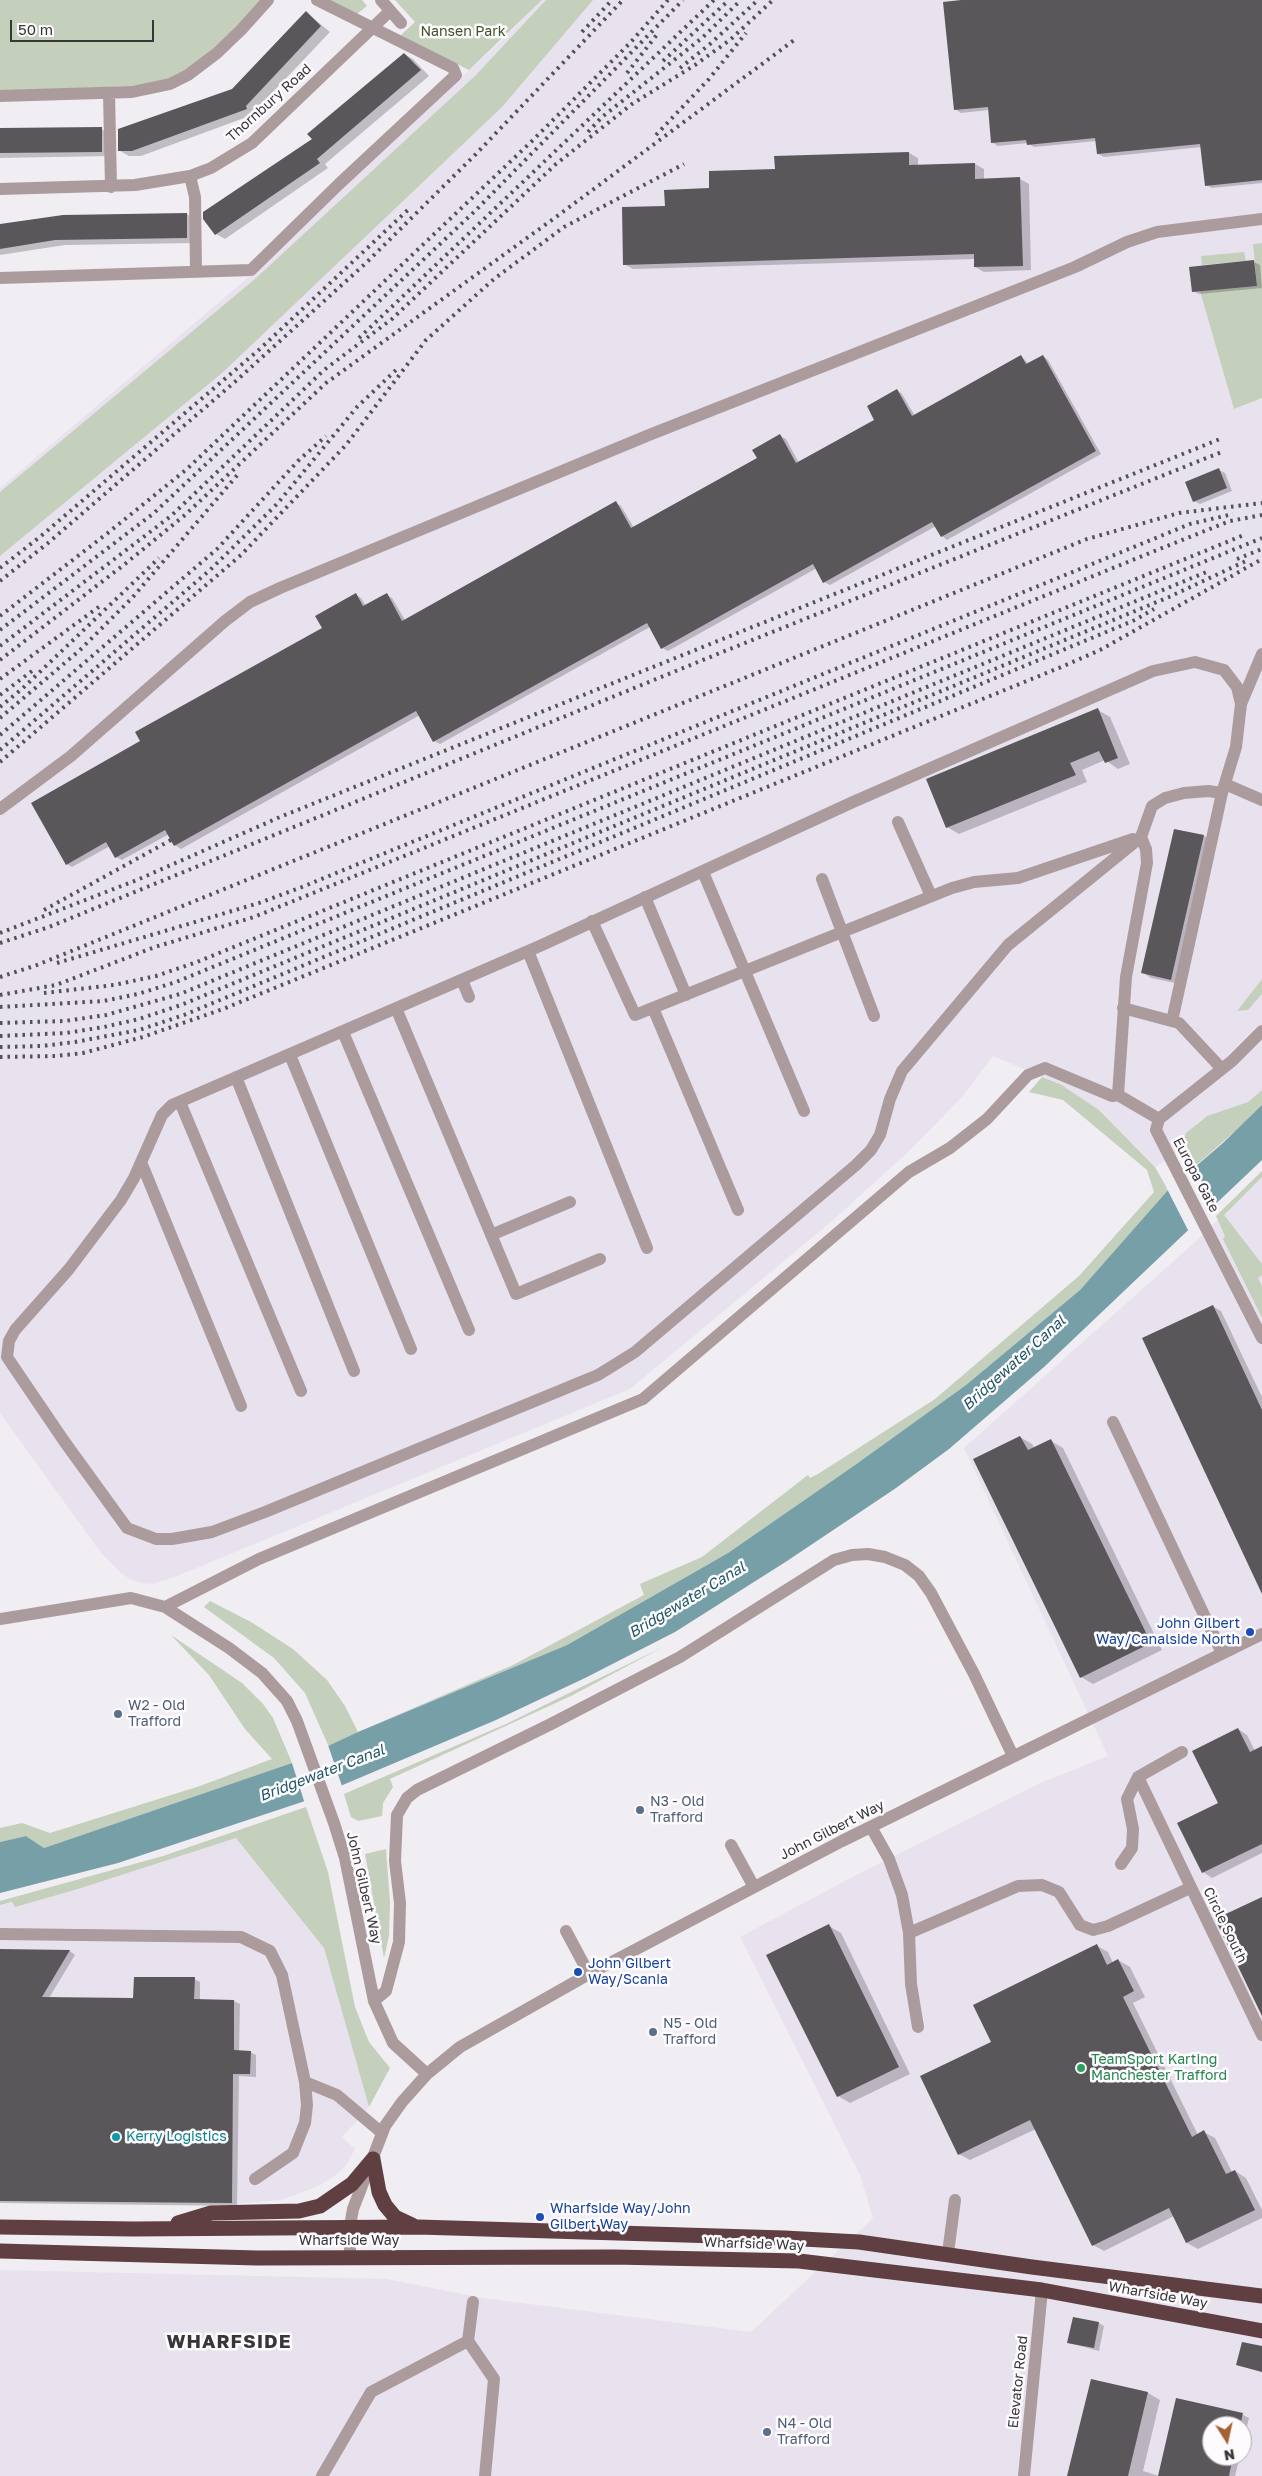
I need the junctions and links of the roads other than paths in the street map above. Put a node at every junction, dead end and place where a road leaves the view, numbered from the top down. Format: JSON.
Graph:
{"nodes":[{"id":1,"x":268,"y":0,"type":"edge"},
{"id":2,"x":317,"y":0,"type":"edge"},
{"id":3,"x":381,"y":0,"type":"edge"},
{"id":4,"x":390,"y":11,"type":"junction"},
{"id":5,"x":401,"y":23,"type":"dead end"},
{"id":6,"x":372,"y":27,"type":"junction"},
{"id":7,"x":109,"y":93,"type":"junction"},
{"id":8,"x":0,"y":96,"type":"edge"},
{"id":9,"x":190,"y":176,"type":"junction"},
{"id":10,"x":111,"y":187,"type":"junction"},
{"id":11,"x":0,"y":189,"type":"edge"},
{"id":12,"x":1262,"y":219,"type":"edge"},
{"id":13,"x":196,"y":271,"type":"junction"},
{"id":14,"x":0,"y":278,"type":"edge"},
{"id":15,"x":1262,"y":654,"type":"edge"},
{"id":16,"x":1241,"y":704,"type":"junction"},
{"id":17,"x":1224,"y":789,"type":"junction"},
{"id":18,"x":1262,"y":800,"type":"edge"},
{"id":19,"x":0,"y":809,"type":"edge"},
{"id":20,"x":898,"y":822,"type":"dead end"},
{"id":21,"x":1141,"y":837,"type":"junction"},
{"id":22,"x":703,"y":872,"type":"junction"},
{"id":23,"x":822,"y":879,"type":"dead end"},
{"id":24,"x":931,"y":896,"type":"junction"},
{"id":25,"x":645,"y":897,"type":"junction"},
{"id":26,"x":592,"y":921,"type":"junction"},
{"id":27,"x":843,"y":932,"type":"junction"},
{"id":28,"x":528,"y":951,"type":"junction"},
{"id":29,"x":745,"y":971,"type":"junction"},
{"id":30,"x":462,"y":980,"type":"junction"},
{"id":31,"x":686,"y":995,"type":"junction"},
{"id":32,"x":469,"y":997,"type":"dead end"},
{"id":33,"x":396,"y":1008,"type":"junction"},
{"id":34,"x":653,"y":1008,"type":"junction"},
{"id":35,"x":1123,"y":1008,"type":"junction"},
{"id":36,"x":874,"y":1016,"type":"dead end"},
{"id":37,"x":1172,"y":1021,"type":"junction"},
{"id":38,"x":1262,"y":1031,"type":"edge"},
{"id":39,"x":343,"y":1032,"type":"junction"},
{"id":40,"x":290,"y":1055,"type":"junction"},
{"id":41,"x":1222,"y":1068,"type":"junction"},
{"id":42,"x":236,"y":1077,"type":"junction"},
{"id":43,"x":1118,"y":1095,"type":"junction"},
{"id":44,"x":180,"y":1102,"type":"junction"},
{"id":45,"x":804,"y":1111,"type":"dead end"},
{"id":46,"x":1159,"y":1120,"type":"junction"},
{"id":47,"x":141,"y":1162,"type":"junction"},
{"id":48,"x":570,"y":1202,"type":"dead end"},
{"id":49,"x":738,"y":1210,"type":"dead end"},
{"id":50,"x":492,"y":1235,"type":"junction"},
{"id":51,"x":647,"y":1248,"type":"dead end"},
{"id":52,"x":600,"y":1259,"type":"dead end"},
{"id":53,"x":469,"y":1330,"type":"dead end"},
{"id":54,"x":1262,"y":1338,"type":"edge"},
{"id":55,"x":411,"y":1349,"type":"dead end"},
{"id":56,"x":354,"y":1371,"type":"dead end"},
{"id":57,"x":301,"y":1391,"type":"dead end"},
{"id":58,"x":241,"y":1406,"type":"dead end"},
{"id":59,"x":1113,"y":1422,"type":"dead end"},
{"id":60,"x":166,"y":1607,"type":"junction"},
{"id":61,"x":0,"y":1619,"type":"edge"},
{"id":62,"x":1262,"y":1634,"type":"edge"},
{"id":63,"x":1222,"y":1653,"type":"junction"},
{"id":64,"x":1182,"y":1752,"type":"dead end"},
{"id":65,"x":1013,"y":1756,"type":"junction"},
{"id":66,"x":1138,"y":1777,"type":"junction"},
{"id":67,"x":870,"y":1826,"type":"junction"},
{"id":68,"x":731,"y":1845,"type":"dead end"},
{"id":69,"x":1122,"y":1864,"type":"dead end"},
{"id":70,"x":754,"y":1887,"type":"junction"},
{"id":71,"x":1190,"y":1888,"type":"junction"},
{"id":72,"x":566,"y":1932,"type":"dead end"},
{"id":73,"x":0,"y":1934,"type":"edge"},
{"id":74,"x":909,"y":1934,"type":"junction"},
{"id":75,"x":589,"y":1974,"type":"junction"},
{"id":76,"x":374,"y":2001,"type":"junction"},
{"id":77,"x":918,"y":2027,"type":"dead end"},
{"id":78,"x":1262,"y":2035,"type":"edge"},
{"id":79,"x":427,"y":2074,"type":"junction"},
{"id":80,"x":306,"y":2082,"type":"junction"},
{"id":81,"x":382,"y":2133,"type":"junction"},
{"id":82,"x":373,"y":2159,"type":"junction"},
{"id":83,"x":255,"y":2179,"type":"dead end"},
{"id":84,"x":955,"y":2200,"type":"dead end"},
{"id":85,"x":350,"y":2226,"type":"junction"},
{"id":86,"x":0,"y":2227,"type":"edge"},
{"id":87,"x":418,"y":2227,"type":"junction"},
{"id":88,"x":160,"y":2228,"type":"junction"},
{"id":89,"x":0,"y":2250,"type":"edge"},
{"id":90,"x":948,"y":2254,"type":"junction"},
{"id":91,"x":350,"y":2258,"type":"junction"},
{"id":92,"x":1042,"y":2290,"type":"junction"},
{"id":93,"x":1262,"y":2296,"type":"edge"},
{"id":94,"x":473,"y":2302,"type":"dead end"},
{"id":95,"x":1262,"y":2331,"type":"edge"},
{"id":96,"x":468,"y":2341,"type":"junction"},
{"id":97,"x":322,"y":2476,"type":"edge"},
{"id":98,"x":485,"y":2476,"type":"edge"},
{"id":99,"x":1024,"y":2476,"type":"edge"}],
"edges":[{"from":1,"to":7,"type":"street"},
{"from":2,"to":6,"type":"street"},
{"from":3,"to":4,"type":"street"},
{"from":4,"to":5,"type":"street"},
{"from":4,"to":6,"type":"street","name":"Thornbury Road"},
{"from":6,"to":9,"type":"street","name":"Thornbury Road"},
{"from":6,"to":13,"type":"street"},
{"from":7,"to":8,"type":"street"},
{"from":7,"to":10,"type":"street"},
{"from":9,"to":10,"type":"street","name":"Thornbury Road"},
{"from":9,"to":13,"type":"street"},
{"from":10,"to":11,"type":"street","name":"Thornbury Road"},
{"from":12,"to":19,"type":"street"},
{"from":13,"to":14,"type":"street"},
{"from":15,"to":16,"type":"street"},
{"from":16,"to":17,"type":"street"},
{"from":16,"to":22,"type":"street"},
{"from":17,"to":18,"type":"street"},
{"from":17,"to":21,"type":"street"},
{"from":17,"to":37,"type":"street"},
{"from":20,"to":24,"type":"street"},
{"from":21,"to":24,"type":"street"},
{"from":21,"to":35,"type":"street"},
{"from":21,"to":47,"type":"street"},
{"from":22,"to":25,"type":"street"},
{"from":22,"to":29,"type":"street"},
{"from":23,"to":27,"type":"street"},
{"from":24,"to":27,"type":"street"},
{"from":25,"to":26,"type":"street"},
{"from":25,"to":31,"type":"street"},
{"from":26,"to":28,"type":"street"},
{"from":26,"to":34,"type":"street"},
{"from":27,"to":29,"type":"street"},
{"from":27,"to":36,"type":"street"},
{"from":28,"to":30,"type":"street"},
{"from":28,"to":51,"type":"street"},
{"from":29,"to":31,"type":"street"},
{"from":29,"to":45,"type":"street"},
{"from":30,"to":32,"type":"street"},
{"from":30,"to":33,"type":"street"},
{"from":31,"to":34,"type":"street"},
{"from":33,"to":39,"type":"street"},
{"from":33,"to":50,"type":"street"},
{"from":34,"to":49,"type":"street"},
{"from":35,"to":37,"type":"street"},
{"from":35,"to":43,"type":"street"},
{"from":37,"to":41,"type":"street"},
{"from":38,"to":41,"type":"street"},
{"from":39,"to":40,"type":"street"},
{"from":39,"to":53,"type":"street"},
{"from":40,"to":42,"type":"street"},
{"from":40,"to":55,"type":"street"},
{"from":41,"to":46,"type":"street"},
{"from":42,"to":44,"type":"street"},
{"from":42,"to":56,"type":"street"},
{"from":43,"to":46,"type":"street"},
{"from":43,"to":60,"type":"street"},
{"from":44,"to":47,"type":"street"},
{"from":44,"to":57,"type":"street"},
{"from":46,"to":54,"type":"street","name":"Europa Gate"},
{"from":47,"to":58,"type":"street"},
{"from":48,"to":50,"type":"street"},
{"from":50,"to":52,"type":"street"},
{"from":59,"to":63,"type":"street"},
{"from":60,"to":61,"type":"street","name":"John Gilbert Way"},
{"from":60,"to":76,"type":"street","name":"John Gilbert Way"},
{"from":62,"to":63,"type":"street","name":"John Gilbert Way"},
{"from":63,"to":65,"type":"street","name":"John Gilbert Way"},
{"from":64,"to":66,"type":"street"},
{"from":65,"to":67,"type":"street","name":"John Gilbert Way"},
{"from":65,"to":76,"type":"street"},
{"from":66,"to":69,"type":"street"},
{"from":66,"to":71,"type":"street","name":"Circle South"},
{"from":67,"to":70,"type":"street","name":"John Gilbert Way"},
{"from":67,"to":74,"type":"street"},
{"from":68,"to":70,"type":"street"},
{"from":70,"to":75,"type":"street","name":"John Gilbert Way"},
{"from":71,"to":74,"type":"street"},
{"from":71,"to":78,"type":"street","name":"Circle South"},
{"from":72,"to":75,"type":"street"},
{"from":73,"to":80,"type":"street"},
{"from":74,"to":77,"type":"street"},
{"from":75,"to":79,"type":"street","name":"John Gilbert Way"},
{"from":76,"to":79,"type":"street","name":"John Gilbert Way"},
{"from":79,"to":81,"type":"street","name":"John Gilbert Way"},
{"from":80,"to":81,"type":"street"},
{"from":80,"to":83,"type":"street"},
{"from":81,"to":82,"type":"street","name":"John Gilbert Way"},
{"from":82,"to":85,"type":"street","name":"John Gilbert Way"},
{"from":82,"to":87,"type":"highway"},
{"from":82,"to":88,"type":"highway"},
{"from":84,"to":90,"type":"street"},
{"from":85,"to":87,"type":"highway","name":"Wharfside Way"},
{"from":85,"to":88,"type":"highway","name":"Wharfside Way"},
{"from":85,"to":91,"type":"street","name":"John Gilbert Way"},
{"from":86,"to":88,"type":"highway","name":"Wharfside Way"},
{"from":87,"to":90,"type":"highway","name":"Wharfside Way"},
{"from":89,"to":91,"type":"highway","name":"Wharfside Way"},
{"from":90,"to":93,"type":"highway","name":"Wharfside Way"},
{"from":91,"to":92,"type":"highway","name":"Wharfside Way"},
{"from":92,"to":95,"type":"highway","name":"Wharfside Way"},
{"from":92,"to":99,"type":"street","name":"Elevator Road"},
{"from":94,"to":96,"type":"street"},
{"from":96,"to":97,"type":"street"},
{"from":96,"to":98,"type":"street"}]}
